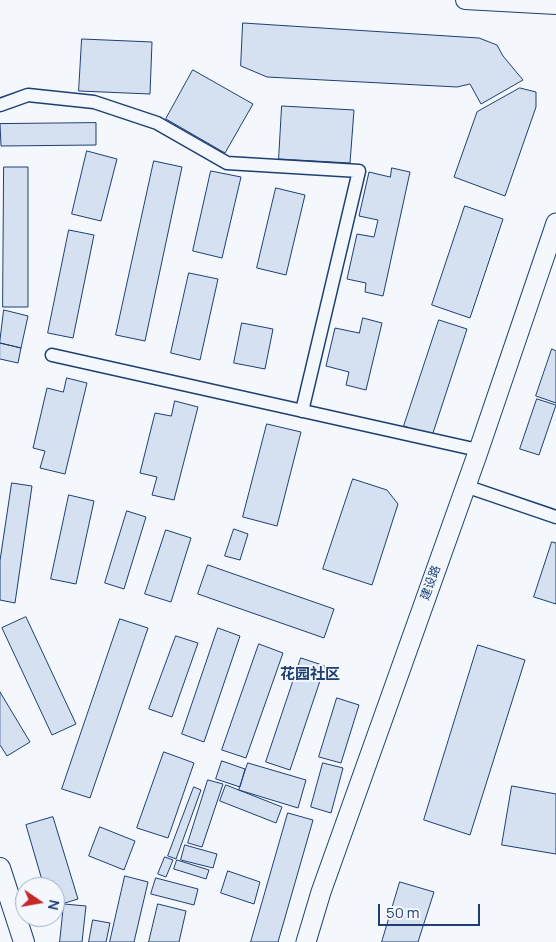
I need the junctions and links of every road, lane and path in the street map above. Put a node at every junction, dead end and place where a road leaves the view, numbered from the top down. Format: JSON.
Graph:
{"nodes":[{"id":1,"x":465,"y":0,"type":"edge"},
{"id":2,"x":556,"y":5,"type":"edge"},
{"id":3,"x":0,"y":104,"type":"edge"},
{"id":4,"x":556,"y":223,"type":"edge"},
{"id":5,"x":556,"y":257,"type":"edge"},
{"id":6,"x":52,"y":355,"type":"dead end"},
{"id":7,"x":302,"y":411,"type":"junction"},
{"id":8,"x":478,"y":450,"type":"junction"},
{"id":9,"x":474,"y":489,"type":"junction"},
{"id":10,"x":556,"y":517,"type":"edge"},
{"id":11,"x":0,"y":868,"type":"edge"},
{"id":12,"x":5,"y":903,"type":"edge"},
{"id":13,"x":24,"y":942,"type":"edge"},
{"id":14,"x":306,"y":942,"type":"edge"},
{"id":15,"x":318,"y":942,"type":"edge"}],
"edges":[{"from":1,"to":2,"type":"main road"},
{"from":3,"to":7,"type":"street"},
{"from":4,"to":8,"type":"main road","name":"建设路"},
{"from":5,"to":9,"type":"main road","name":"建设路"},
{"from":6,"to":7,"type":"street"},
{"from":7,"to":8,"type":"street"},
{"from":8,"to":14,"type":"main road","name":"建设路"},
{"from":9,"to":10,"type":"street"},
{"from":9,"to":15,"type":"main road","name":"建设路"},
{"from":11,"to":12,"type":"highway"},
{"from":12,"to":13,"type":"highway"}]}
